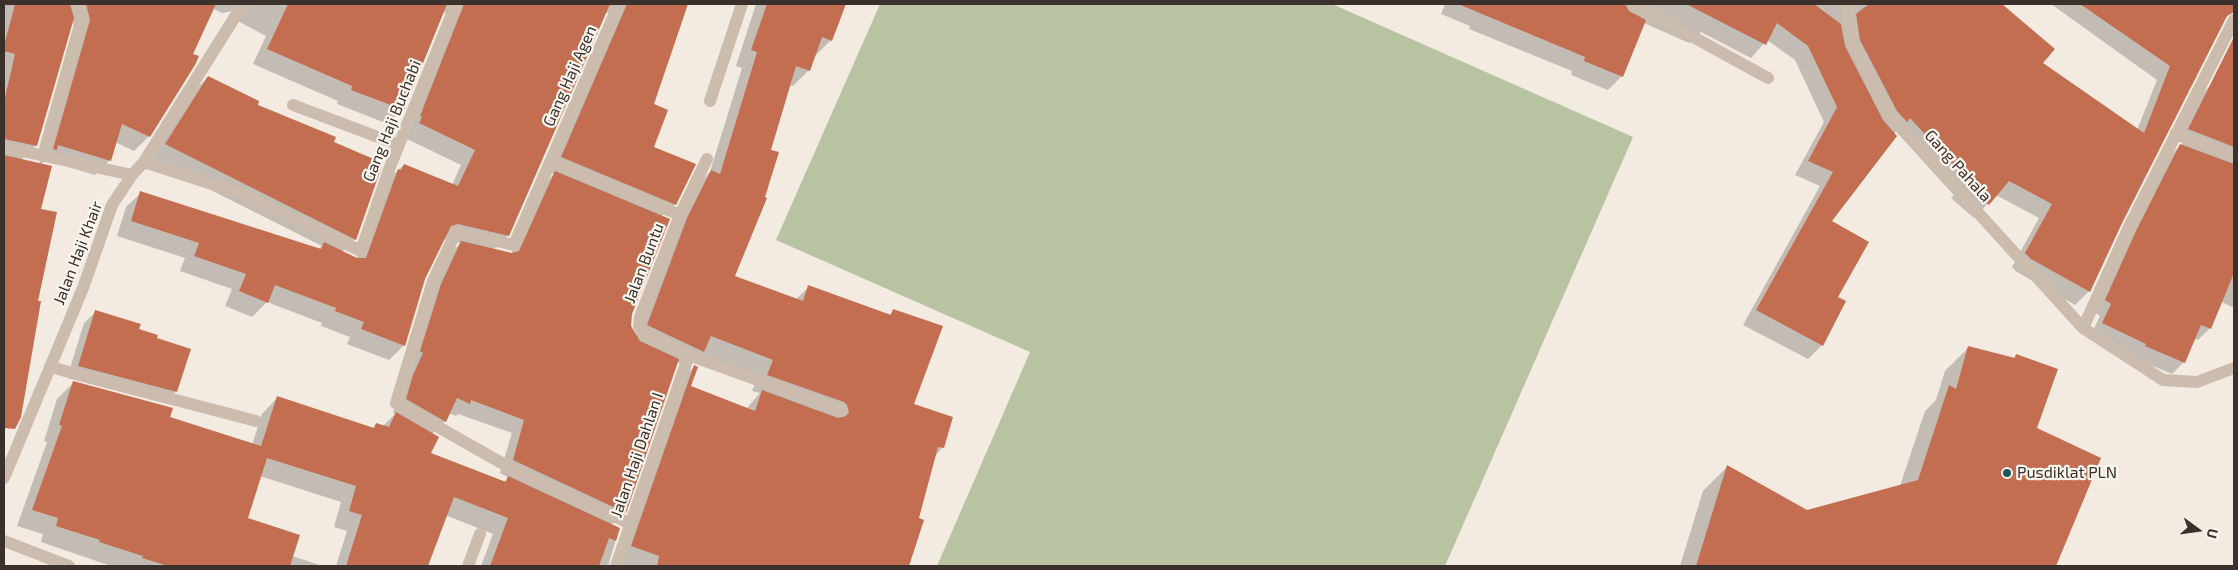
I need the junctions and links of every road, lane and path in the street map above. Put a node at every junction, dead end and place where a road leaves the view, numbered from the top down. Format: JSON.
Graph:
{"nodes":[{"id":1,"x":78,"y":4,"type":"edge"},
{"id":2,"x":243,"y":4,"type":"edge"},
{"id":3,"x":456,"y":4,"type":"edge"},
{"id":4,"x":619,"y":4,"type":"edge"},
{"id":5,"x":742,"y":4,"type":"edge"},
{"id":6,"x":1633,"y":4,"type":"edge"},
{"id":7,"x":1847,"y":4,"type":"edge"},
{"id":8,"x":2234,"y":20,"type":"edge"},
{"id":9,"x":1768,"y":78,"type":"dead end"},
{"id":10,"x":710,"y":101,"type":"dead end"},
{"id":11,"x":292,"y":106,"type":"dead end"},
{"id":12,"x":2176,"y":133,"type":"junction"},
{"id":13,"x":399,"y":145,"type":"junction"},
{"id":14,"x":4,"y":147,"type":"edge"},
{"id":15,"x":43,"y":156,"type":"junction"},
{"id":16,"x":2234,"y":156,"type":"edge"},
{"id":17,"x":707,"y":159,"type":"dead end"},
{"id":18,"x":144,"y":162,"type":"junction"},
{"id":19,"x":551,"y":162,"type":"junction"},
{"id":20,"x":132,"y":175,"type":"junction"},
{"id":21,"x":680,"y":214,"type":"junction"},
{"id":22,"x":2083,"y":328,"type":"junction"},
{"id":23,"x":689,"y":355,"type":"junction"},
{"id":24,"x":50,"y":367,"type":"junction"},
{"id":25,"x":2234,"y":368,"type":"edge"},
{"id":26,"x":841,"y":410,"type":"dead end"},
{"id":27,"x":256,"y":421,"type":"dead end"},
{"id":28,"x":4,"y":478,"type":"edge"},
{"id":29,"x":631,"y":524,"type":"junction"},
{"id":30,"x":480,"y":534,"type":"dead end"},
{"id":31,"x":4,"y":540,"type":"edge"},
{"id":32,"x":69,"y":566,"type":"edge"},
{"id":33,"x":468,"y":566,"type":"edge"},
{"id":34,"x":616,"y":566,"type":"edge"}],
"edges":[{"from":1,"to":15,"type":"street"},
{"from":2,"to":18,"type":"street","name":"Jalan Haji Khair"},
{"from":3,"to":13,"type":"street","name":"Gang Haji Buchabi"},
{"from":4,"to":19,"type":"street","name":"Gang Haji Agen"},
{"from":5,"to":10,"type":"street"},
{"from":6,"to":9,"type":"street"},
{"from":7,"to":22,"type":"street","name":"Gang Pahala"},
{"from":8,"to":12,"type":"street"},
{"from":11,"to":13,"type":"street"},
{"from":12,"to":16,"type":"street"},
{"from":12,"to":22,"type":"street"},
{"from":13,"to":18,"type":"street","name":"Gang Haji Buchabi"},
{"from":14,"to":15,"type":"street"},
{"from":15,"to":20,"type":"street"},
{"from":17,"to":21,"type":"street","name":"Jalan Buntu"},
{"from":18,"to":20,"type":"street","name":"Jalan Haji Khair"},
{"from":19,"to":21,"type":"street"},
{"from":19,"to":29,"type":"street","name":"Gang Haji Agen"},
{"from":20,"to":24,"type":"street","name":"Jalan Haji Khair"},
{"from":21,"to":23,"type":"street","name":"Jalan Buntu"},
{"from":22,"to":25,"type":"street","name":"Gang Pahala"},
{"from":23,"to":26,"type":"street"},
{"from":23,"to":29,"type":"street","name":"Jalan Haji Dahlan I"},
{"from":24,"to":27,"type":"street"},
{"from":24,"to":28,"type":"street","name":"Jalan Haji Khair"},
{"from":29,"to":34,"type":"street","name":"Jalan Haji Dahlan I"},
{"from":30,"to":33,"type":"street"},
{"from":31,"to":32,"type":"street"}]}
